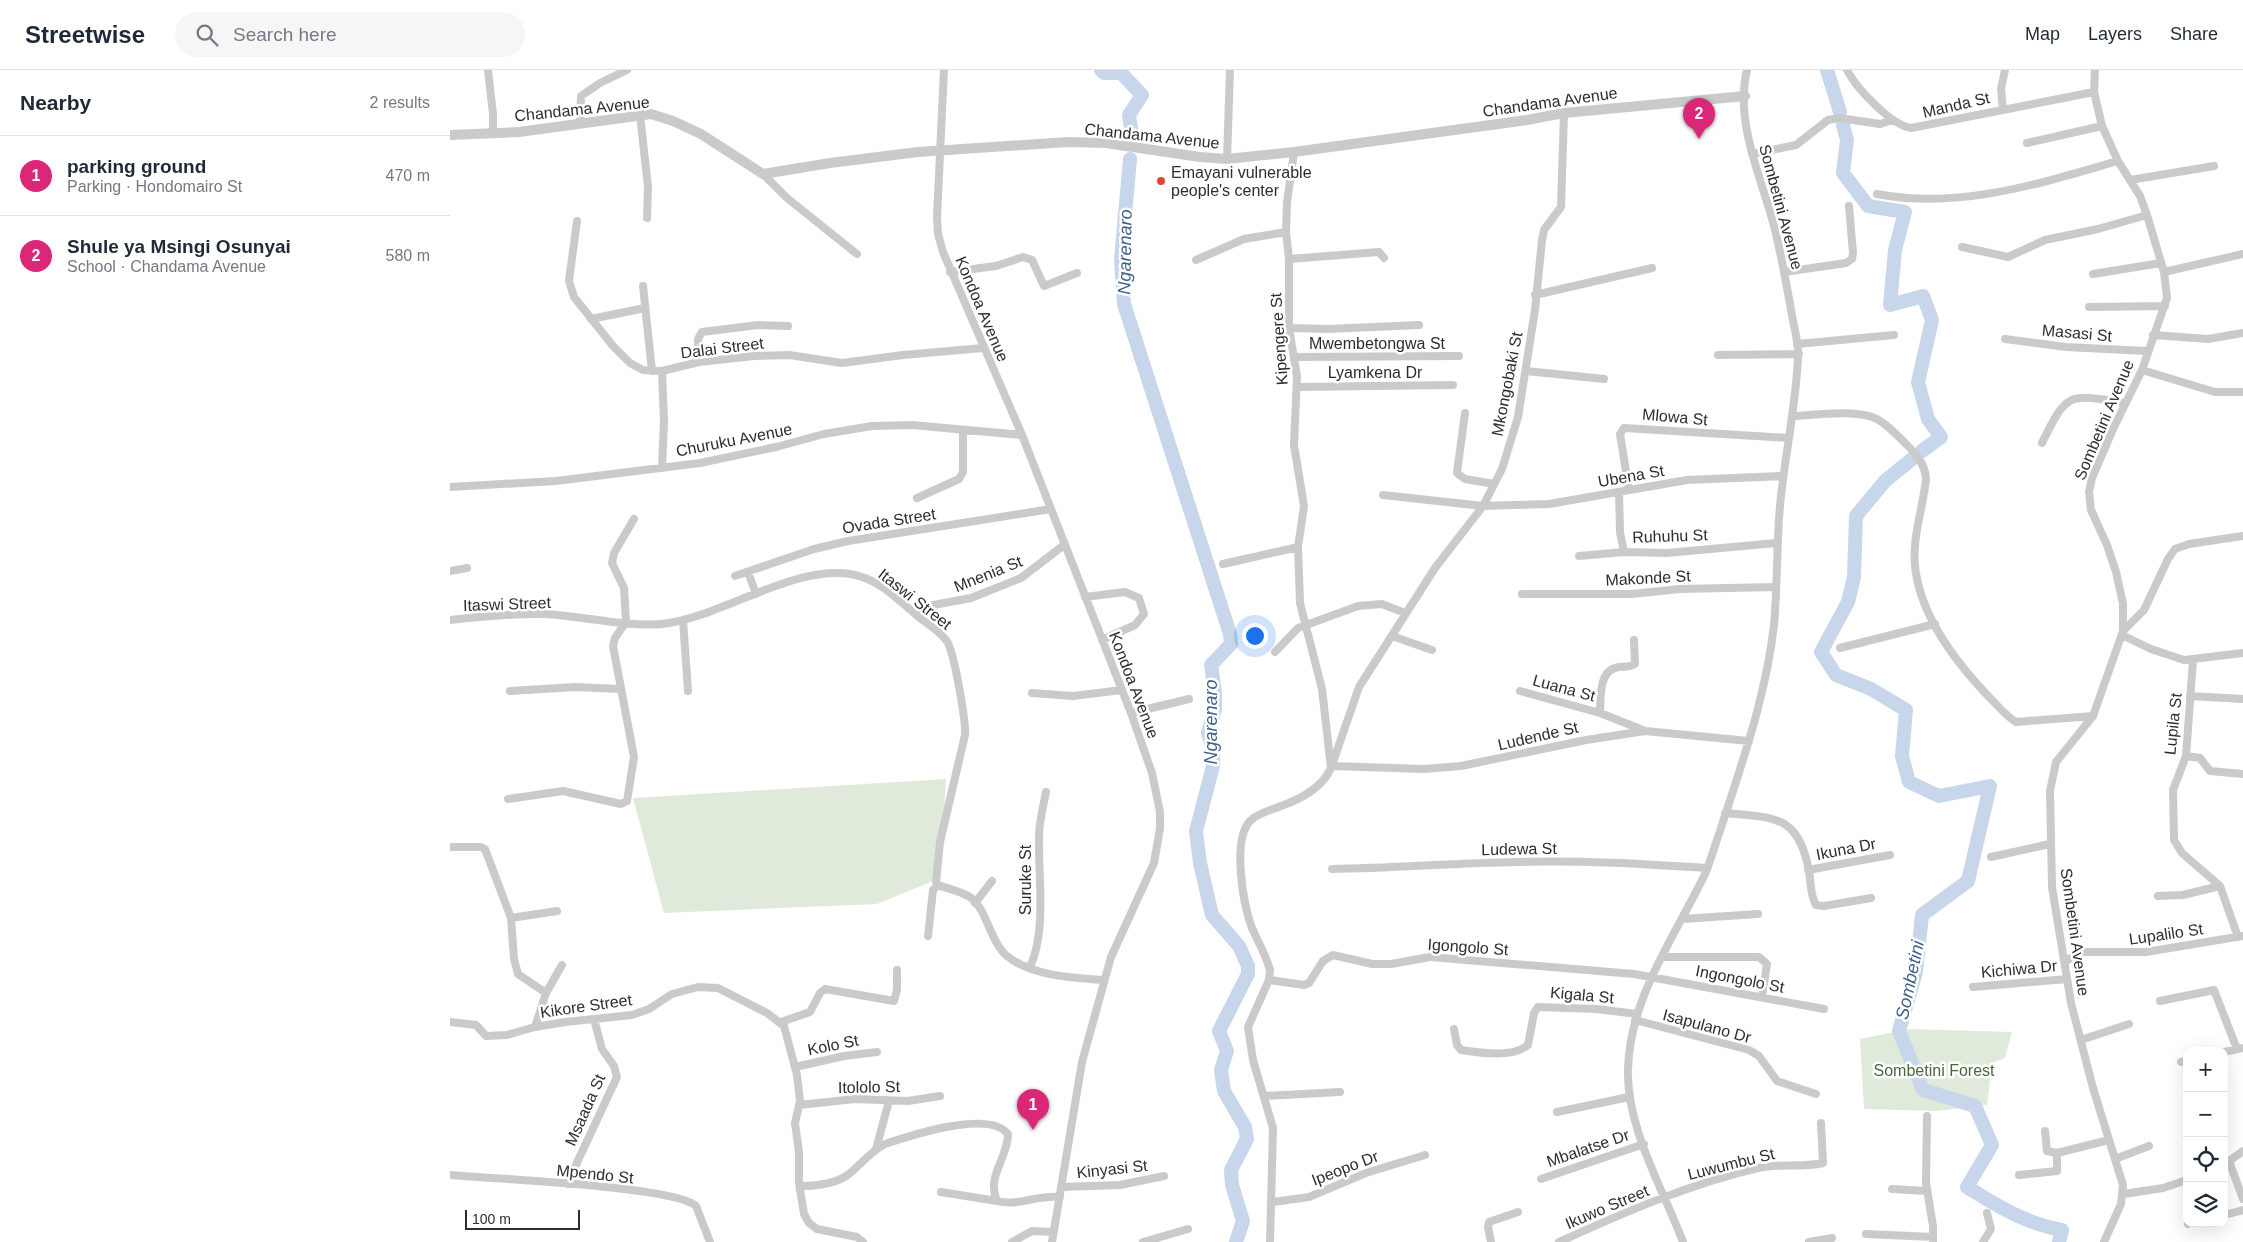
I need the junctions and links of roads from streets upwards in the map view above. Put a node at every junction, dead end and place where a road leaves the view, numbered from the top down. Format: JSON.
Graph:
{"nodes":[{"id":1,"x":488,"y":70,"type":"edge"},
{"id":2,"x":628,"y":70,"type":"edge"},
{"id":3,"x":944,"y":70,"type":"edge"},
{"id":4,"x":1230,"y":70,"type":"edge"},
{"id":5,"x":1747,"y":70,"type":"edge"},
{"id":6,"x":1847,"y":70,"type":"edge"},
{"id":7,"x":2005,"y":70,"type":"edge"},
{"id":8,"x":2095,"y":70,"type":"edge"},
{"id":9,"x":2094,"y":92,"type":"junction"},
{"id":10,"x":1745,"y":96,"type":"junction"},
{"id":11,"x":2003,"y":109,"type":"junction"},
{"id":12,"x":1564,"y":113,"type":"junction"},
{"id":13,"x":640,"y":114,"type":"junction"},
{"id":14,"x":1892,"y":120,"type":"junction"},
{"id":15,"x":580,"y":122,"type":"junction"},
{"id":16,"x":2102,"y":126,"type":"junction"},
{"id":17,"x":493,"y":133,"type":"junction"},
{"id":18,"x":450,"y":135,"type":"edge"},
{"id":19,"x":2028,"y":143,"type":"dead end"},
{"id":20,"x":942,"y":151,"type":"junction"},
{"id":21,"x":1294,"y":152,"type":"junction"},
{"id":22,"x":1752,"y":154,"type":"junction"},
{"id":23,"x":1227,"y":159,"type":"junction"},
{"id":24,"x":2118,"y":161,"type":"junction"},
{"id":25,"x":2214,"y":166,"type":"dead end"},
{"id":26,"x":763,"y":174,"type":"junction"},
{"id":27,"x":2130,"y":180,"type":"junction"},
{"id":28,"x":1878,"y":194,"type":"dead end"},
{"id":29,"x":1849,"y":206,"type":"dead end"},
{"id":30,"x":2147,"y":215,"type":"junction"},
{"id":31,"x":647,"y":218,"type":"dead end"},
{"id":32,"x":576,"y":221,"type":"dead end"},
{"id":33,"x":1286,"y":232,"type":"junction"},
{"id":34,"x":1962,"y":247,"type":"dead end"},
{"id":35,"x":857,"y":254,"type":"dead end"},
{"id":36,"x":2243,"y":254,"type":"edge"},
{"id":37,"x":1384,"y":258,"type":"dead end"},
{"id":38,"x":1196,"y":260,"type":"dead end"},
{"id":39,"x":1289,"y":260,"type":"junction"},
{"id":40,"x":2161,"y":263,"type":"junction"},
{"id":41,"x":1652,"y":268,"type":"dead end"},
{"id":42,"x":950,"y":272,"type":"junction"},
{"id":43,"x":1784,"y":272,"type":"junction"},
{"id":44,"x":2164,"y":272,"type":"junction"},
{"id":45,"x":1077,"y":273,"type":"dead end"},
{"id":46,"x":2093,"y":274,"type":"dead end"},
{"id":47,"x":643,"y":286,"type":"dead end"},
{"id":48,"x":1535,"y":295,"type":"junction"},
{"id":49,"x":2090,"y":306,"type":"dead end"},
{"id":50,"x":2166,"y":306,"type":"junction"},
{"id":51,"x":645,"y":308,"type":"junction"},
{"id":52,"x":591,"y":319,"type":"junction"},
{"id":53,"x":1419,"y":325,"type":"dead end"},
{"id":54,"x":788,"y":326,"type":"dead end"},
{"id":55,"x":1289,"y":328,"type":"junction"},
{"id":56,"x":2243,"y":333,"type":"edge"},
{"id":57,"x":1894,"y":335,"type":"dead end"},
{"id":58,"x":2153,"y":335,"type":"junction"},
{"id":59,"x":2005,"y":339,"type":"dead end"},
{"id":60,"x":1797,"y":344,"type":"junction"},
{"id":61,"x":983,"y":348,"type":"junction"},
{"id":62,"x":2147,"y":351,"type":"junction"},
{"id":63,"x":1798,"y":354,"type":"junction"},
{"id":64,"x":1718,"y":355,"type":"dead end"},
{"id":65,"x":1459,"y":356,"type":"dead end"},
{"id":66,"x":1295,"y":357,"type":"junction"},
{"id":67,"x":699,"y":362,"type":"junction"},
{"id":68,"x":2142,"y":370,"type":"junction"},
{"id":69,"x":652,"y":371,"type":"junction"},
{"id":70,"x":662,"y":371,"type":"junction"},
{"id":71,"x":1526,"y":371,"type":"junction"},
{"id":72,"x":1604,"y":379,"type":"dead end"},
{"id":73,"x":1453,"y":385,"type":"dead end"},
{"id":74,"x":1297,"y":386,"type":"junction"},
{"id":75,"x":2243,"y":392,"type":"edge"},
{"id":76,"x":2126,"y":404,"type":"junction"},
{"id":77,"x":1465,"y":413,"type":"dead end"},
{"id":78,"x":1793,"y":416,"type":"junction"},
{"id":79,"x":963,"y":431,"type":"junction"},
{"id":80,"x":1022,"y":435,"type":"junction"},
{"id":81,"x":1789,"y":438,"type":"junction"},
{"id":82,"x":2042,"y":443,"type":"dead end"},
{"id":83,"x":662,"y":468,"type":"junction"},
{"id":84,"x":1784,"y":476,"type":"junction"},
{"id":85,"x":1494,"y":484,"type":"junction"},
{"id":86,"x":450,"y":487,"type":"edge"},
{"id":87,"x":1629,"y":490,"type":"junction"},
{"id":88,"x":1619,"y":492,"type":"junction"},
{"id":89,"x":1384,"y":495,"type":"dead end"},
{"id":90,"x":917,"y":498,"type":"dead end"},
{"id":91,"x":1483,"y":506,"type":"junction"},
{"id":92,"x":1051,"y":509,"type":"junction"},
{"id":93,"x":634,"y":519,"type":"dead end"},
{"id":94,"x":2243,"y":536,"type":"edge"},
{"id":95,"x":1776,"y":543,"type":"junction"},
{"id":96,"x":1064,"y":545,"type":"junction"},
{"id":97,"x":1298,"y":547,"type":"junction"},
{"id":98,"x":1624,"y":552,"type":"junction"},
{"id":99,"x":1579,"y":556,"type":"dead end"},
{"id":100,"x":1223,"y":564,"type":"dead end"},
{"id":101,"x":467,"y":568,"type":"dead end"},
{"id":102,"x":450,"y":571,"type":"edge"},
{"id":103,"x":748,"y":572,"type":"junction"},
{"id":104,"x":735,"y":576,"type":"dead end"},
{"id":105,"x":1775,"y":586,"type":"junction"},
{"id":106,"x":756,"y":594,"type":"junction"},
{"id":107,"x":1522,"y":594,"type":"dead end"},
{"id":108,"x":1085,"y":597,"type":"junction"},
{"id":109,"x":1404,"y":613,"type":"junction"},
{"id":110,"x":918,"y":616,"type":"junction"},
{"id":111,"x":450,"y":620,"type":"edge"},
{"id":112,"x":683,"y":620,"type":"junction"},
{"id":113,"x":626,"y":622,"type":"junction"},
{"id":114,"x":1935,"y":624,"type":"junction"},
{"id":115,"x":1305,"y":626,"type":"junction"},
{"id":116,"x":2122,"y":633,"type":"junction"},
{"id":117,"x":1392,"y":636,"type":"junction"},
{"id":118,"x":1102,"y":640,"type":"junction"},
{"id":119,"x":1634,"y":640,"type":"dead end"},
{"id":120,"x":1840,"y":648,"type":"dead end"},
{"id":121,"x":1432,"y":650,"type":"dead end"},
{"id":122,"x":1275,"y":652,"type":"dead end"},
{"id":123,"x":2243,"y":652,"type":"edge"},
{"id":124,"x":2193,"y":660,"type":"junction"},
{"id":125,"x":620,"y":689,"type":"junction"},
{"id":126,"x":1122,"y":690,"type":"junction"},
{"id":127,"x":510,"y":691,"type":"dead end"},
{"id":128,"x":688,"y":691,"type":"dead end"},
{"id":129,"x":1520,"y":691,"type":"dead end"},
{"id":130,"x":1032,"y":693,"type":"dead end"},
{"id":131,"x":2190,"y":696,"type":"junction"},
{"id":132,"x":1189,"y":699,"type":"dead end"},
{"id":133,"x":2243,"y":699,"type":"edge"},
{"id":134,"x":1131,"y":713,"type":"junction"},
{"id":135,"x":1600,"y":713,"type":"junction"},
{"id":136,"x":2093,"y":716,"type":"junction"},
{"id":137,"x":1645,"y":731,"type":"junction"},
{"id":138,"x":1749,"y":740,"type":"junction"},
{"id":139,"x":2186,"y":756,"type":"junction"},
{"id":140,"x":1332,"y":767,"type":"junction"},
{"id":141,"x":2243,"y":774,"type":"edge"},
{"id":142,"x":1046,"y":792,"type":"dead end"},
{"id":143,"x":508,"y":798,"type":"dead end"},
{"id":144,"x":1726,"y":813,"type":"junction"},
{"id":145,"x":2050,"y":844,"type":"junction"},
{"id":146,"x":450,"y":848,"type":"edge"},
{"id":147,"x":1890,"y":855,"type":"dead end"},
{"id":148,"x":1991,"y":857,"type":"dead end"},
{"id":149,"x":1707,"y":868,"type":"junction"},
{"id":150,"x":1332,"y":869,"type":"dead end"},
{"id":151,"x":1808,"y":870,"type":"junction"},
{"id":152,"x":992,"y":881,"type":"dead end"},
{"id":153,"x":938,"y":885,"type":"junction"},
{"id":154,"x":2220,"y":886,"type":"junction"},
{"id":155,"x":2158,"y":896,"type":"dead end"},
{"id":156,"x":1870,"y":898,"type":"dead end"},
{"id":157,"x":975,"y":903,"type":"junction"},
{"id":158,"x":557,"y":911,"type":"dead end"},
{"id":159,"x":1758,"y":914,"type":"dead end"},
{"id":160,"x":511,"y":918,"type":"junction"},
{"id":161,"x":1682,"y":919,"type":"junction"},
{"id":162,"x":928,"y":936,"type":"dead end"},
{"id":163,"x":2240,"y":937,"type":"edge"},
{"id":164,"x":1662,"y":957,"type":"junction"},
{"id":165,"x":2065,"y":962,"type":"junction"},
{"id":166,"x":562,"y":965,"type":"dead end"},
{"id":167,"x":1030,"y":967,"type":"junction"},
{"id":168,"x":897,"y":970,"type":"dead end"},
{"id":169,"x":1652,"y":976,"type":"junction"},
{"id":170,"x":2067,"y":979,"type":"junction"},
{"id":171,"x":1104,"y":980,"type":"junction"},
{"id":172,"x":1269,"y":980,"type":"junction"},
{"id":173,"x":1974,"y":987,"type":"dead end"},
{"id":174,"x":546,"y":994,"type":"junction"},
{"id":175,"x":1762,"y":997,"type":"junction"},
{"id":176,"x":2160,"y":1001,"type":"dead end"},
{"id":177,"x":1824,"y":1009,"type":"dead end"},
{"id":178,"x":1636,"y":1017,"type":"junction"},
{"id":179,"x":594,"y":1019,"type":"junction"},
{"id":180,"x":450,"y":1022,"type":"edge"},
{"id":181,"x":781,"y":1022,"type":"junction"},
{"id":182,"x":2129,"y":1024,"type":"dead end"},
{"id":183,"x":535,"y":1027,"type":"junction"},
{"id":184,"x":1454,"y":1029,"type":"dead end"},
{"id":185,"x":2081,"y":1040,"type":"junction"},
{"id":186,"x":2240,"y":1048,"type":"edge"},
{"id":187,"x":877,"y":1052,"type":"dead end"},
{"id":188,"x":795,"y":1068,"type":"junction"},
{"id":189,"x":1340,"y":1092,"type":"dead end"},
{"id":190,"x":1816,"y":1094,"type":"dead end"},
{"id":191,"x":940,"y":1096,"type":"dead end"},
{"id":192,"x":1264,"y":1096,"type":"junction"},
{"id":193,"x":1629,"y":1096,"type":"junction"},
{"id":194,"x":889,"y":1101,"type":"junction"},
{"id":195,"x":799,"y":1105,"type":"junction"},
{"id":196,"x":1557,"y":1112,"type":"dead end"},
{"id":197,"x":1927,"y":1116,"type":"dead end"},
{"id":198,"x":1821,"y":1123,"type":"dead end"},
{"id":199,"x":2045,"y":1131,"type":"dead end"},
{"id":200,"x":2109,"y":1140,"type":"junction"},
{"id":201,"x":1644,"y":1144,"type":"junction"},
{"id":202,"x":2150,"y":1146,"type":"dead end"},
{"id":203,"x":876,"y":1149,"type":"junction"},
{"id":204,"x":2243,"y":1151,"type":"edge"},
{"id":205,"x":2057,"y":1153,"type":"junction"},
{"id":206,"x":1425,"y":1155,"type":"dead end"},
{"id":207,"x":2116,"y":1159,"type":"junction"},
{"id":208,"x":2228,"y":1164,"type":"edge"},
{"id":209,"x":2228,"y":1168,"type":"edge"},
{"id":210,"x":450,"y":1175,"type":"edge"},
{"id":211,"x":2019,"y":1175,"type":"dead end"},
{"id":212,"x":1164,"y":1176,"type":"dead end"},
{"id":213,"x":1541,"y":1179,"type":"dead end"},
{"id":214,"x":2183,"y":1181,"type":"edge"},
{"id":215,"x":567,"y":1184,"type":"junction"},
{"id":216,"x":800,"y":1186,"type":"junction"},
{"id":217,"x":1061,"y":1187,"type":"junction"},
{"id":218,"x":1892,"y":1189,"type":"dead end"},
{"id":219,"x":1927,"y":1191,"type":"junction"},
{"id":220,"x":941,"y":1192,"type":"dead end"},
{"id":221,"x":2124,"y":1194,"type":"junction"},
{"id":222,"x":1060,"y":1197,"type":"junction"},
{"id":223,"x":1666,"y":1197,"type":"junction"},
{"id":224,"x":2243,"y":1199,"type":"edge"},
{"id":225,"x":997,"y":1201,"type":"junction"},
{"id":226,"x":1273,"y":1202,"type":"junction"},
{"id":227,"x":2243,"y":1210,"type":"edge"},
{"id":228,"x":1518,"y":1212,"type":"dead end"},
{"id":229,"x":1987,"y":1213,"type":"dead end"},
{"id":230,"x":2228,"y":1214,"type":"edge"},
{"id":231,"x":1188,"y":1229,"type":"dead end"},
{"id":232,"x":1054,"y":1232,"type":"junction"},
{"id":233,"x":1866,"y":1234,"type":"dead end"},
{"id":234,"x":1832,"y":1238,"type":"dead end"},
{"id":235,"x":1933,"y":1240,"type":"edge"},
{"id":236,"x":710,"y":1242,"type":"edge"},
{"id":237,"x":863,"y":1242,"type":"edge"},
{"id":238,"x":1012,"y":1242,"type":"edge"},
{"id":239,"x":1052,"y":1242,"type":"edge"},
{"id":240,"x":1143,"y":1242,"type":"edge"},
{"id":241,"x":1270,"y":1242,"type":"edge"},
{"id":242,"x":1492,"y":1242,"type":"edge"},
{"id":243,"x":1559,"y":1242,"type":"edge"},
{"id":244,"x":1683,"y":1242,"type":"edge"},
{"id":245,"x":1809,"y":1242,"type":"edge"},
{"id":246,"x":1983,"y":1242,"type":"edge"},
{"id":247,"x":2104,"y":1242,"type":"edge"}],
"edges":[{"from":1,"to":17,"type":"street"},
{"from":2,"to":15,"type":"street"},
{"from":3,"to":20,"type":"street","name":"Kondoa Avenue"},
{"from":4,"to":23,"type":"street"},
{"from":5,"to":10,"type":"street","name":"Sombetini Avenue"},
{"from":6,"to":14,"type":"street","name":"Manda St"},
{"from":7,"to":11,"type":"street"},
{"from":8,"to":9,"type":"street","name":"Sombetini Avenue"},
{"from":9,"to":11,"type":"street","name":"Manda St"},
{"from":9,"to":16,"type":"street","name":"Sombetini Avenue"},
{"from":10,"to":12,"type":"street","name":"Chandama Avenue"},
{"from":10,"to":22,"type":"street","name":"Sombetini Avenue"},
{"from":11,"to":14,"type":"street","name":"Manda St"},
{"from":12,"to":21,"type":"street","name":"Chandama Avenue"},
{"from":12,"to":48,"type":"street","name":"Mkongobaki St"},
{"from":13,"to":15,"type":"street","name":"Chandama Avenue"},
{"from":13,"to":26,"type":"street","name":"Chandama Avenue"},
{"from":13,"to":31,"type":"street"},
{"from":14,"to":22,"type":"street"},
{"from":15,"to":17,"type":"street","name":"Chandama Avenue"},
{"from":16,"to":19,"type":"street"},
{"from":16,"to":24,"type":"street","name":"Sombetini Avenue"},
{"from":17,"to":18,"type":"street","name":"Chandama Avenue"},
{"from":20,"to":23,"type":"street","name":"Chandama Avenue"},
{"from":20,"to":26,"type":"street","name":"Chandama Avenue"},
{"from":20,"to":42,"type":"street","name":"Kondoa Avenue"},
{"from":21,"to":23,"type":"street","name":"Chandama Avenue"},
{"from":21,"to":33,"type":"street","name":"Kipengere St"},
{"from":22,"to":43,"type":"street","name":"Sombetini Avenue"},
{"from":24,"to":27,"type":"street","name":"Sombetini Avenue"},
{"from":24,"to":28,"type":"street"},
{"from":25,"to":27,"type":"street"},
{"from":26,"to":35,"type":"street"},
{"from":27,"to":30,"type":"street","name":"Sombetini Avenue"},
{"from":29,"to":43,"type":"street"},
{"from":30,"to":34,"type":"street"},
{"from":30,"to":40,"type":"street","name":"Sombetini Avenue"},
{"from":32,"to":52,"type":"street","name":"Dalai Street"},
{"from":33,"to":38,"type":"street"},
{"from":33,"to":39,"type":"street","name":"Kipengere St"},
{"from":36,"to":44,"type":"street"},
{"from":37,"to":39,"type":"street"},
{"from":39,"to":55,"type":"street","name":"Kipengere St"},
{"from":40,"to":44,"type":"street","name":"Sombetini Avenue"},
{"from":40,"to":46,"type":"street"},
{"from":41,"to":48,"type":"street"},
{"from":42,"to":45,"type":"street"},
{"from":42,"to":61,"type":"street","name":"Kondoa Avenue"},
{"from":43,"to":60,"type":"street","name":"Sombetini Avenue"},
{"from":44,"to":50,"type":"street","name":"Sombetini Avenue"},
{"from":47,"to":51,"type":"street"},
{"from":48,"to":71,"type":"street","name":"Mkongobaki St"},
{"from":49,"to":50,"type":"street"},
{"from":50,"to":58,"type":"street","name":"Sombetini Avenue"},
{"from":51,"to":52,"type":"street"},
{"from":51,"to":69,"type":"street"},
{"from":52,"to":69,"type":"street","name":"Dalai Street"},
{"from":53,"to":55,"type":"street"},
{"from":54,"to":67,"type":"street"},
{"from":55,"to":66,"type":"street","name":"Kipengere St"},
{"from":56,"to":58,"type":"street"},
{"from":57,"to":60,"type":"street"},
{"from":58,"to":62,"type":"street","name":"Sombetini Avenue"},
{"from":59,"to":62,"type":"street","name":"Masasi St"},
{"from":60,"to":63,"type":"street","name":"Sombetini Avenue"},
{"from":61,"to":67,"type":"street","name":"Dalai Street"},
{"from":61,"to":80,"type":"street","name":"Kondoa Avenue"},
{"from":62,"to":68,"type":"street","name":"Sombetini Avenue"},
{"from":63,"to":64,"type":"street"},
{"from":63,"to":78,"type":"street","name":"Sombetini Avenue"},
{"from":65,"to":66,"type":"street","name":"Mwembetongwa St"},
{"from":66,"to":74,"type":"street","name":"Kipengere St"},
{"from":67,"to":70,"type":"street","name":"Dalai Street"},
{"from":68,"to":75,"type":"street"},
{"from":68,"to":76,"type":"street","name":"Sombetini Avenue"},
{"from":69,"to":70,"type":"street","name":"Dalai Street"},
{"from":70,"to":83,"type":"street"},
{"from":71,"to":72,"type":"street"},
{"from":71,"to":85,"type":"street","name":"Mkongobaki St"},
{"from":73,"to":74,"type":"street","name":"Lyamkena Dr"},
{"from":74,"to":97,"type":"street","name":"Kipengere St"},
{"from":76,"to":82,"type":"street"},
{"from":76,"to":116,"type":"street","name":"Sombetini Avenue"},
{"from":77,"to":85,"type":"street"},
{"from":78,"to":81,"type":"street","name":"Sombetini Avenue"},
{"from":78,"to":114,"type":"street"},
{"from":79,"to":80,"type":"street","name":"Churuku Avenue"},
{"from":79,"to":83,"type":"street","name":"Churuku Avenue"},
{"from":79,"to":90,"type":"street"},
{"from":80,"to":92,"type":"street","name":"Kondoa Avenue"},
{"from":81,"to":84,"type":"street","name":"Sombetini Avenue"},
{"from":81,"to":87,"type":"street","name":"Mlowa St"},
{"from":83,"to":86,"type":"street","name":"Churuku Avenue"},
{"from":84,"to":87,"type":"street","name":"Ubena St"},
{"from":84,"to":95,"type":"street","name":"Sombetini Avenue"},
{"from":85,"to":91,"type":"street","name":"Mkongobaki St"},
{"from":87,"to":88,"type":"street","name":"Ubena St"},
{"from":88,"to":91,"type":"street","name":"Ubena St"},
{"from":88,"to":98,"type":"street","name":"Ruhuhu St"},
{"from":89,"to":91,"type":"street","name":"Ubena St"},
{"from":91,"to":109,"type":"street","name":"Mkongobaki St"},
{"from":92,"to":96,"type":"street","name":"Kondoa Avenue"},
{"from":92,"to":103,"type":"street","name":"Ovada Street"},
{"from":93,"to":113,"type":"street"},
{"from":94,"to":116,"type":"street"},
{"from":95,"to":98,"type":"street","name":"Ruhuhu St"},
{"from":95,"to":105,"type":"street","name":"Sombetini Avenue"},
{"from":96,"to":108,"type":"street","name":"Kondoa Avenue"},
{"from":96,"to":110,"type":"street","name":"Mnenia St"},
{"from":97,"to":100,"type":"street"},
{"from":97,"to":115,"type":"street","name":"Kipengere St"},
{"from":98,"to":99,"type":"street"},
{"from":101,"to":102,"type":"street"},
{"from":103,"to":104,"type":"street","name":"Ovada Street"},
{"from":103,"to":106,"type":"street"},
{"from":105,"to":107,"type":"street","name":"Makonde St"},
{"from":105,"to":138,"type":"street","name":"Sombetini Avenue"},
{"from":106,"to":110,"type":"street","name":"Itaswi Street"},
{"from":106,"to":112,"type":"street","name":"Itaswi Street"},
{"from":108,"to":118,"type":"street","name":"Kondoa Avenue"},
{"from":108,"to":118,"type":"street"},
{"from":109,"to":115,"type":"street"},
{"from":109,"to":117,"type":"street","name":"Mkongobaki St"},
{"from":110,"to":153,"type":"street","name":"Itaswi Street"},
{"from":111,"to":113,"type":"street","name":"Itaswi Street"},
{"from":112,"to":113,"type":"street","name":"Itaswi Street"},
{"from":112,"to":128,"type":"street"},
{"from":113,"to":125,"type":"street"},
{"from":114,"to":120,"type":"street"},
{"from":114,"to":136,"type":"street"},
{"from":115,"to":122,"type":"street"},
{"from":115,"to":140,"type":"street","name":"Kipengere St"},
{"from":116,"to":124,"type":"street"},
{"from":116,"to":136,"type":"street","name":"Sombetini Avenue"},
{"from":117,"to":121,"type":"street"},
{"from":117,"to":140,"type":"street","name":"Mkongobaki St"},
{"from":118,"to":126,"type":"street","name":"Kondoa Avenue"},
{"from":119,"to":135,"type":"street","name":"Luana St"},
{"from":123,"to":124,"type":"street"},
{"from":124,"to":131,"type":"street","name":"Lupila St"},
{"from":125,"to":127,"type":"street"},
{"from":125,"to":143,"type":"street"},
{"from":126,"to":130,"type":"street"},
{"from":126,"to":134,"type":"street","name":"Kondoa Avenue"},
{"from":129,"to":135,"type":"street","name":"Luana St"},
{"from":131,"to":133,"type":"street"},
{"from":131,"to":139,"type":"street","name":"Lupila St"},
{"from":132,"to":134,"type":"street"},
{"from":134,"to":171,"type":"street","name":"Kondoa Avenue"},
{"from":135,"to":137,"type":"street","name":"Luana St"},
{"from":136,"to":145,"type":"street","name":"Sombetini Avenue"},
{"from":137,"to":138,"type":"street","name":"Ludende St"},
{"from":137,"to":140,"type":"street","name":"Ludende St"},
{"from":138,"to":144,"type":"street","name":"Sombetini Avenue"},
{"from":139,"to":141,"type":"street"},
{"from":139,"to":154,"type":"street","name":"Lupila St"},
{"from":140,"to":172,"type":"street","name":"Mkongobaki St"},
{"from":142,"to":167,"type":"street","name":"Suruke St"},
{"from":144,"to":149,"type":"street","name":"Sombetini Avenue"},
{"from":144,"to":151,"type":"street"},
{"from":145,"to":148,"type":"street"},
{"from":145,"to":165,"type":"street","name":"Sombetini Avenue"},
{"from":146,"to":160,"type":"street"},
{"from":147,"to":151,"type":"street","name":"Ikuna Dr"},
{"from":149,"to":150,"type":"street","name":"Ludewa St"},
{"from":149,"to":161,"type":"street","name":"Sombetini Avenue"},
{"from":151,"to":156,"type":"street"},
{"from":152,"to":157,"type":"street"},
{"from":153,"to":157,"type":"street"},
{"from":153,"to":162,"type":"street","name":"Itaswi Street"},
{"from":154,"to":155,"type":"street"},
{"from":154,"to":163,"type":"street"},
{"from":157,"to":167,"type":"street"},
{"from":158,"to":160,"type":"street"},
{"from":159,"to":161,"type":"street"},
{"from":160,"to":174,"type":"street"},
{"from":161,"to":164,"type":"street","name":"Sombetini Avenue"},
{"from":163,"to":165,"type":"street","name":"Lupalilo St"},
{"from":164,"to":169,"type":"street","name":"Sombetini Avenue"},
{"from":164,"to":175,"type":"street"},
{"from":165,"to":170,"type":"street","name":"Sombetini Avenue"},
{"from":166,"to":174,"type":"street"},
{"from":167,"to":171,"type":"street"},
{"from":168,"to":181,"type":"street"},
{"from":169,"to":172,"type":"street","name":"Igongolo St"},
{"from":169,"to":175,"type":"street","name":"Ingongolo St"},
{"from":169,"to":178,"type":"street","name":"Sombetini Avenue"},
{"from":170,"to":173,"type":"street","name":"Kichiwa Dr"},
{"from":170,"to":185,"type":"street","name":"Sombetini Avenue"},
{"from":171,"to":217,"type":"street","name":"Kondoa Avenue"},
{"from":172,"to":192,"type":"street"},
{"from":174,"to":183,"type":"street"},
{"from":175,"to":177,"type":"street","name":"Ingongolo St"},
{"from":176,"to":186,"type":"street"},
{"from":178,"to":184,"type":"street","name":"Kigala St"},
{"from":178,"to":190,"type":"street","name":"Isapulano Dr"},
{"from":178,"to":193,"type":"street","name":"Sombetini Avenue"},
{"from":179,"to":181,"type":"street","name":"Kikore Street"},
{"from":179,"to":183,"type":"street","name":"Kikore Street"},
{"from":179,"to":215,"type":"street","name":"Msaada St"},
{"from":180,"to":183,"type":"street","name":"Kikore Street"},
{"from":181,"to":188,"type":"street"},
{"from":182,"to":185,"type":"street"},
{"from":185,"to":200,"type":"street","name":"Sombetini Avenue"},
{"from":187,"to":188,"type":"street","name":"Kolo St"},
{"from":188,"to":195,"type":"street"},
{"from":189,"to":192,"type":"street"},
{"from":191,"to":194,"type":"street","name":"Itololo St"},
{"from":192,"to":226,"type":"street"},
{"from":193,"to":196,"type":"street"},
{"from":193,"to":201,"type":"street","name":"Sombetini Avenue"},
{"from":194,"to":195,"type":"street","name":"Itololo St"},
{"from":194,"to":203,"type":"street"},
{"from":195,"to":216,"type":"street"},
{"from":197,"to":219,"type":"street"},
{"from":198,"to":223,"type":"street","name":"Luwumbu St"},
{"from":199,"to":205,"type":"street"},
{"from":200,"to":205,"type":"street"},
{"from":200,"to":207,"type":"street","name":"Sombetini Avenue"},
{"from":201,"to":213,"type":"street","name":"Mbalatse Dr"},
{"from":201,"to":223,"type":"street","name":"Sombetini Avenue"},
{"from":202,"to":207,"type":"street"},
{"from":203,"to":216,"type":"street"},
{"from":203,"to":225,"type":"street"},
{"from":204,"to":208,"type":"street"},
{"from":205,"to":211,"type":"street"},
{"from":206,"to":226,"type":"street","name":"Ipeopo Dr"},
{"from":207,"to":221,"type":"street","name":"Sombetini Avenue"},
{"from":209,"to":224,"type":"street"},
{"from":210,"to":215,"type":"street","name":"Mpendo St"},
{"from":212,"to":217,"type":"street","name":"Kinyasi St"},
{"from":214,"to":221,"type":"street"},
{"from":215,"to":236,"type":"street","name":"Mpendo St"},
{"from":216,"to":237,"type":"street"},
{"from":217,"to":222,"type":"street","name":"Kondoa Avenue"},
{"from":218,"to":219,"type":"street"},
{"from":219,"to":235,"type":"street"},
{"from":220,"to":225,"type":"street"},
{"from":221,"to":247,"type":"street"},
{"from":222,"to":225,"type":"street"},
{"from":222,"to":232,"type":"street","name":"Kondoa Avenue"},
{"from":223,"to":243,"type":"street","name":"Ikuwo Street"},
{"from":223,"to":244,"type":"street","name":"Sombetini Avenue"},
{"from":226,"to":241,"type":"street"},
{"from":227,"to":230,"type":"street"},
{"from":228,"to":242,"type":"street"},
{"from":229,"to":246,"type":"street"},
{"from":231,"to":240,"type":"street"},
{"from":232,"to":238,"type":"street"},
{"from":232,"to":239,"type":"street","name":"Kondoa Avenue"},
{"from":233,"to":235,"type":"street"},
{"from":234,"to":245,"type":"street"}]}
